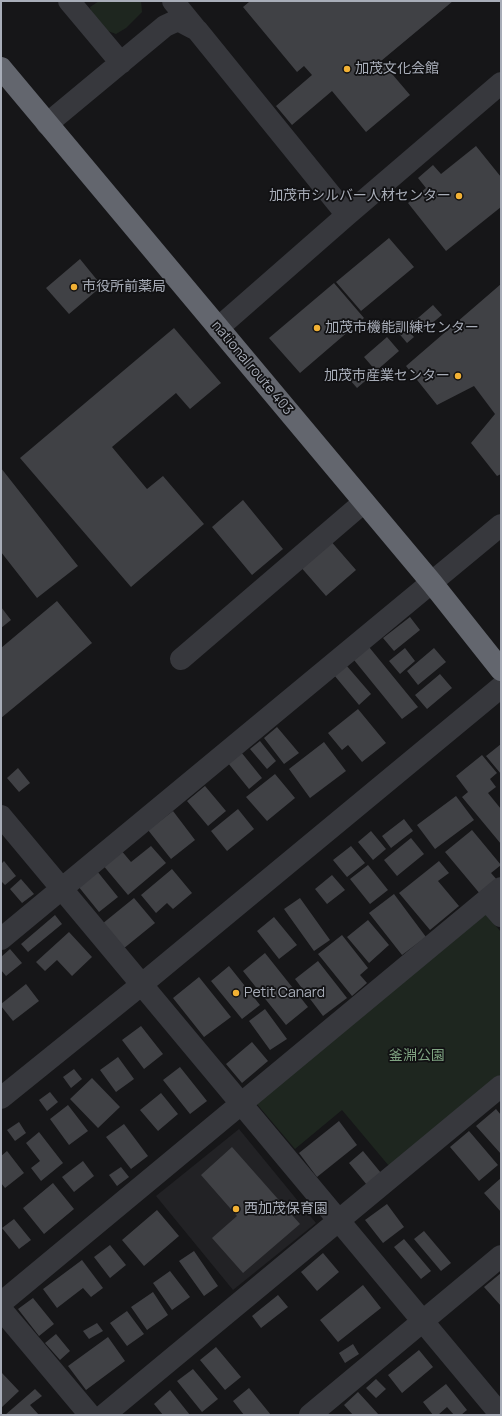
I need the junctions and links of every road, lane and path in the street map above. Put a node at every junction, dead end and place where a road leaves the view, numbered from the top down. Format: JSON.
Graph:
{"nodes":[{"id":1,"x":69,"y":1,"type":"edge"},
{"id":2,"x":173,"y":1,"type":"edge"},
{"id":3,"x":197,"y":30,"type":"junction"},
{"id":4,"x":121,"y":63,"type":"junction"},
{"id":5,"x":1,"y":68,"type":"edge"},
{"id":6,"x":501,"y":83,"type":"edge"},
{"id":7,"x":48,"y":124,"type":"junction"},
{"id":8,"x":346,"y":215,"type":"junction"},
{"id":9,"x":218,"y":328,"type":"junction"},
{"id":10,"x":364,"y":502,"type":"junction"},
{"id":11,"x":501,"y":525,"type":"edge"},
{"id":12,"x":432,"y":582,"type":"junction"},
{"id":13,"x":181,"y":659,"type":"dead end"},
{"id":14,"x":501,"y":670,"type":"edge"},
{"id":15,"x":501,"y":687,"type":"edge"},
{"id":16,"x":1,"y":816,"type":"edge"},
{"id":17,"x":62,"y":889,"type":"junction"},
{"id":18,"x":494,"y":894,"type":"edge"},
{"id":19,"x":501,"y":916,"type":"edge"},
{"id":20,"x":1,"y":939,"type":"edge"},
{"id":21,"x":141,"y":985,"type":"junction"},
{"id":22,"x":501,"y":1086,"type":"edge"},
{"id":23,"x":1,"y":1098,"type":"edge"},
{"id":24,"x":241,"y":1104,"type":"junction"},
{"id":25,"x":339,"y":1220,"type":"junction"},
{"id":26,"x":501,"y":1256,"type":"edge"},
{"id":27,"x":1,"y":1303,"type":"edge"},
{"id":28,"x":1,"y":1309,"type":"edge"},
{"id":29,"x":423,"y":1321,"type":"junction"},
{"id":30,"x":498,"y":1412,"type":"edge"},
{"id":31,"x":90,"y":1415,"type":"edge"},
{"id":32,"x":104,"y":1415,"type":"edge"},
{"id":33,"x":310,"y":1415,"type":"edge"}],
"edges":[{"from":1,"to":4,"type":"street"},
{"from":2,"to":3,"type":"street"},
{"from":3,"to":4,"type":"street"},
{"from":3,"to":8,"type":"street"},
{"from":4,"to":7,"type":"street"},
{"from":5,"to":7,"type":"highway","name":"national route 403"},
{"from":6,"to":8,"type":"street"},
{"from":7,"to":9,"type":"highway","name":"national route 403"},
{"from":8,"to":9,"type":"street"},
{"from":9,"to":10,"type":"highway","name":"national route 403"},
{"from":10,"to":12,"type":"highway","name":"national route 403"},
{"from":10,"to":13,"type":"street"},
{"from":11,"to":12,"type":"street"},
{"from":12,"to":14,"type":"highway","name":"national route 403"},
{"from":12,"to":17,"type":"street"},
{"from":15,"to":21,"type":"street"},
{"from":16,"to":17,"type":"street"},
{"from":17,"to":20,"type":"street"},
{"from":17,"to":21,"type":"street"},
{"from":18,"to":19,"type":"street"},
{"from":18,"to":24,"type":"street"},
{"from":21,"to":23,"type":"street"},
{"from":21,"to":24,"type":"street"},
{"from":22,"to":25,"type":"street"},
{"from":24,"to":25,"type":"street"},
{"from":24,"to":27,"type":"street"},
{"from":25,"to":29,"type":"street"},
{"from":25,"to":32,"type":"street"},
{"from":26,"to":29,"type":"street"},
{"from":28,"to":31,"type":"street"},
{"from":29,"to":30,"type":"street"},
{"from":29,"to":33,"type":"street"}]}
